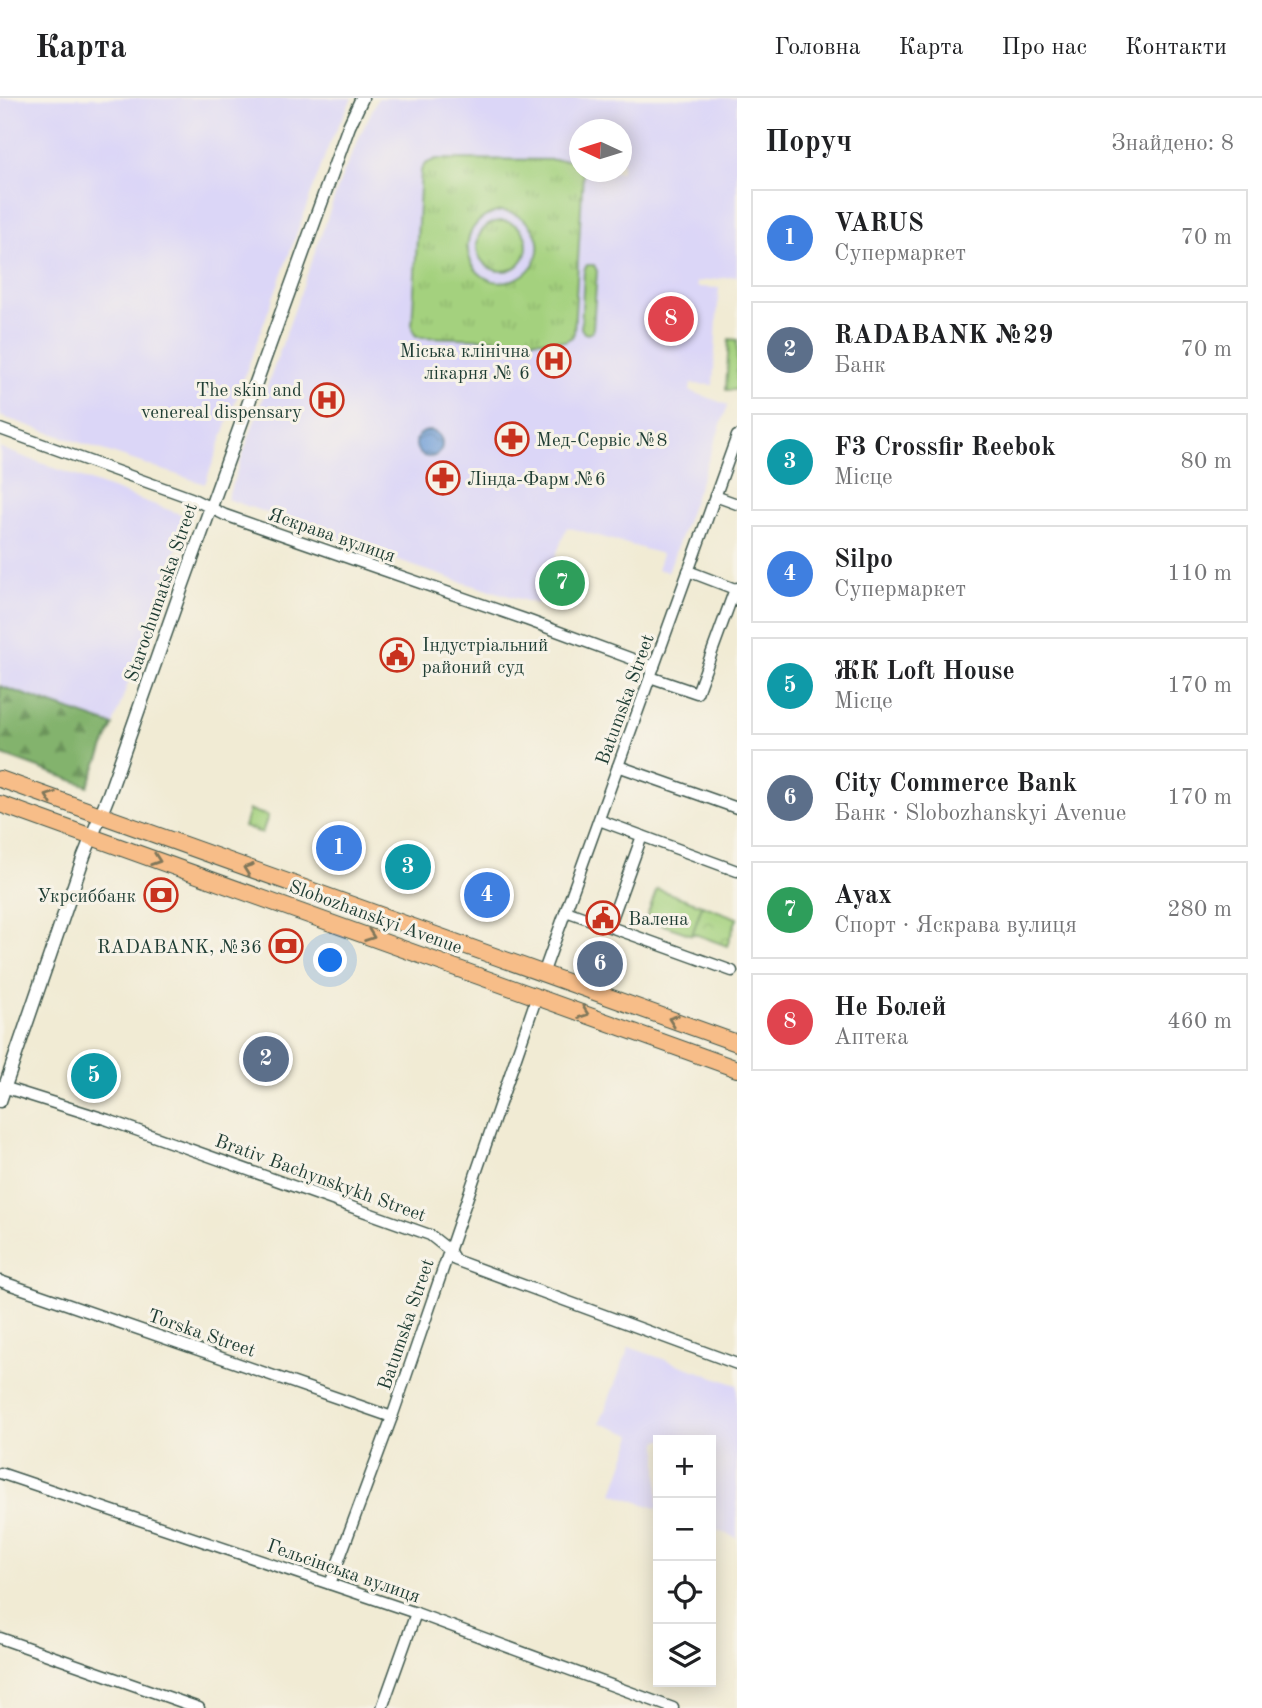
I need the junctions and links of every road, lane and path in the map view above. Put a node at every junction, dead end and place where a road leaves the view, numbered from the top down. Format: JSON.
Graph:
{"nodes":[{"id":1,"x":362,"y":98,"type":"edge"},
{"id":2,"x":0,"y":429,"type":"edge"},
{"id":3,"x":737,"y":436,"type":"edge"},
{"id":4,"x":715,"y":496,"type":"junction"},
{"id":5,"x":737,"y":504,"type":"edge"},
{"id":6,"x":211,"y":507,"type":"junction"},
{"id":7,"x":688,"y":571,"type":"junction"},
{"id":8,"x":736,"y":588,"type":"edge"},
{"id":9,"x":724,"y":617,"type":"junction"},
{"id":10,"x":737,"y":622,"type":"edge"},
{"id":11,"x":652,"y":672,"type":"junction"},
{"id":12,"x":618,"y":766,"type":"junction"},
{"id":13,"x":0,"y":779,"type":"edge"},
{"id":14,"x":0,"y":804,"type":"edge"},
{"id":15,"x":737,"y":808,"type":"edge"},
{"id":16,"x":100,"y":816,"type":"junction"},
{"id":17,"x":599,"y":820,"type":"junction"},
{"id":18,"x":642,"y":836,"type":"junction"},
{"id":19,"x":92,"y":837,"type":"junction"},
{"id":20,"x":737,"y":871,"type":"edge"},
{"id":21,"x":566,"y":912,"type":"junction"},
{"id":22,"x":609,"y":927,"type":"junction"},
{"id":23,"x":732,"y":971,"type":"dead end"},
{"id":24,"x":544,"y":974,"type":"junction"},
{"id":25,"x":537,"y":996,"type":"junction"},
{"id":26,"x":737,"y":1043,"type":"edge"},
{"id":27,"x":737,"y":1069,"type":"edge"},
{"id":28,"x":2,"y":1087,"type":"edge"},
{"id":29,"x":0,"y":1101,"type":"edge"},
{"id":30,"x":449,"y":1250,"type":"junction"},
{"id":31,"x":0,"y":1282,"type":"edge"},
{"id":32,"x":737,"y":1364,"type":"edge"},
{"id":33,"x":392,"y":1417,"type":"junction"},
{"id":34,"x":0,"y":1473,"type":"edge"},
{"id":35,"x":330,"y":1584,"type":"junction"},
{"id":36,"x":416,"y":1613,"type":"junction"},
{"id":37,"x":0,"y":1638,"type":"edge"},
{"id":38,"x":199,"y":1708,"type":"edge"},
{"id":39,"x":382,"y":1708,"type":"edge"},
{"id":40,"x":673,"y":1708,"type":"edge"}],
"edges":[{"from":1,"to":6,"type":"street","name":"Starochumatska Street"},
{"from":2,"to":6,"type":"street","name":"Яскрава вулиця"},
{"from":3,"to":4,"type":"street","name":"Batumska Street"},
{"from":4,"to":5,"type":"street"},
{"from":4,"to":7,"type":"street","name":"Batumska Street"},
{"from":6,"to":11,"type":"street","name":"Яскрава вулиця"},
{"from":6,"to":16,"type":"street","name":"Starochumatska Street"},
{"from":7,"to":8,"type":"street"},
{"from":7,"to":11,"type":"street","name":"Batumska Street"},
{"from":8,"to":9,"type":"street"},
{"from":9,"to":10,"type":"street"},
{"from":9,"to":11,"type":"street","name":"Яскрава вулиця"},
{"from":11,"to":12,"type":"street","name":"Batumska Street"},
{"from":12,"to":15,"type":"street"},
{"from":12,"to":17,"type":"street","name":"Batumska Street"},
{"from":16,"to":13,"type":"main road","name":"Slobozhanskyi Avenue","one_way":true},
{"from":14,"to":19,"type":"main road","name":"Slobozhanskyi Avenue"},
{"from":16,"to":19,"type":"street","name":"Starochumatska Street"},
{"from":24,"to":16,"type":"main road","name":"Slobozhanskyi Avenue","one_way":true},
{"from":17,"to":18,"type":"street"},
{"from":17,"to":21,"type":"street","name":"Batumska Street"},
{"from":18,"to":20,"type":"street"},
{"from":18,"to":22,"type":"street"},
{"from":19,"to":25,"type":"main road","name":"Slobozhanskyi Avenue","one_way":true},
{"from":19,"to":28,"type":"street","name":"Starochumatska Street"},
{"from":21,"to":22,"type":"street"},
{"from":21,"to":24,"type":"street","name":"Batumska Street"},
{"from":22,"to":23,"type":"street"},
{"from":26,"to":24,"type":"main road","name":"Slobozhanskyi Avenue","one_way":true},
{"from":25,"to":27,"type":"main road","name":"Slobozhanskyi Avenue","one_way":true},
{"from":25,"to":30,"type":"street","name":"Batumska Street"},
{"from":28,"to":29,"type":"street","name":"Starochumatska Street"},
{"from":28,"to":30,"type":"street","name":"Brativ Bachynskykh Street"},
{"from":30,"to":32,"type":"street","name":"Brativ Bachynskykh Street"},
{"from":30,"to":33,"type":"street","name":"Batumska Street"},
{"from":31,"to":33,"type":"street","name":"Torska Street"},
{"from":33,"to":35,"type":"street","name":"Batumska Street"},
{"from":34,"to":35,"type":"street","name":"Гельсінська вулиця"},
{"from":35,"to":36,"type":"street","name":"Гельсінська вулиця"},
{"from":36,"to":39,"type":"street"},
{"from":36,"to":40,"type":"street","name":"Гельсінська вулиця"},
{"from":37,"to":38,"type":"street"}]}
